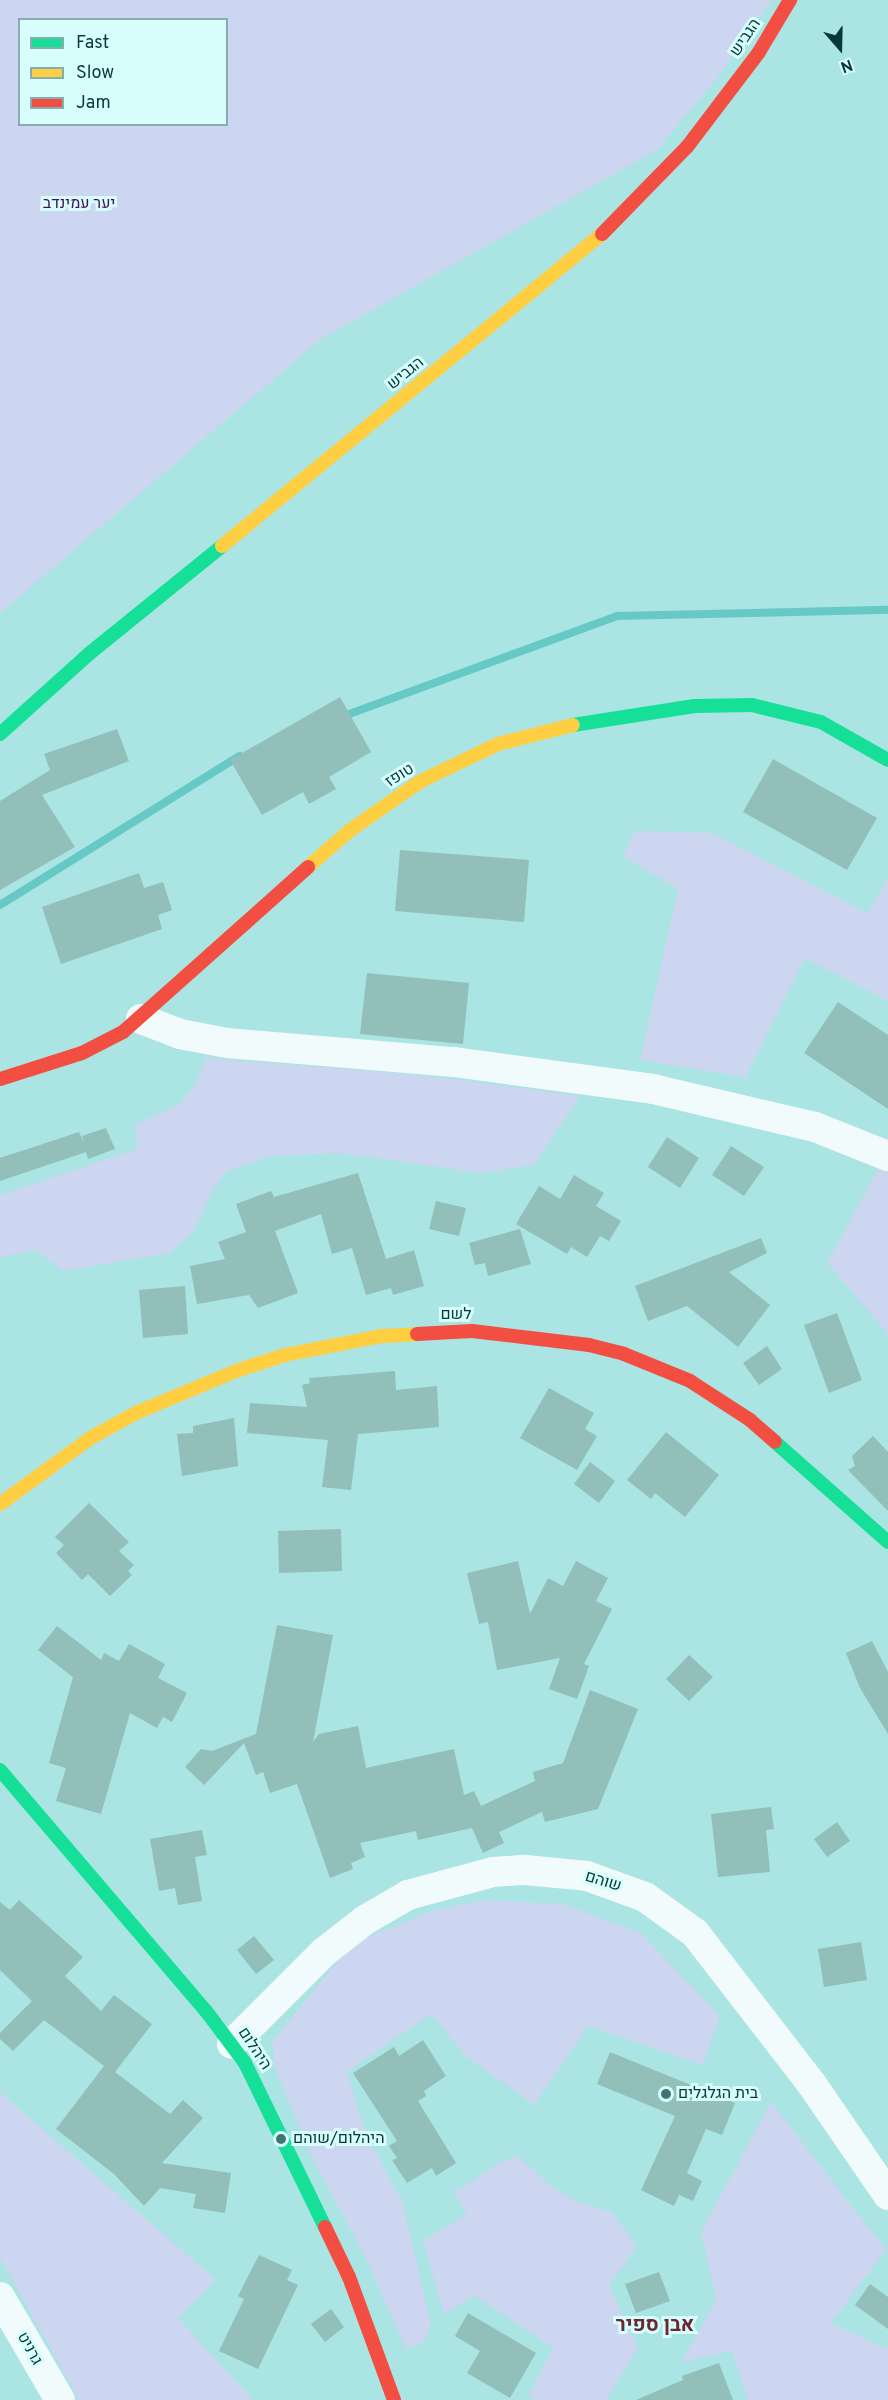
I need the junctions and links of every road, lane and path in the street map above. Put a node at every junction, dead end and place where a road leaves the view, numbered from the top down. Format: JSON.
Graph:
{"nodes":[{"id":1,"x":790,"y":0,"type":"edge"},
{"id":2,"x":0,"y":734,"type":"edge"},
{"id":3,"x":888,"y":760,"type":"edge"},
{"id":4,"x":141,"y":1019,"type":"junction"},
{"id":5,"x":0,"y":1079,"type":"edge"},
{"id":6,"x":888,"y":1156,"type":"edge"},
{"id":7,"x":0,"y":1504,"type":"edge"},
{"id":8,"x":888,"y":1542,"type":"edge"},
{"id":9,"x":0,"y":1770,"type":"edge"},
{"id":10,"x":232,"y":2044,"type":"junction"},
{"id":11,"x":888,"y":2195,"type":"edge"},
{"id":12,"x":0,"y":2297,"type":"edge"},
{"id":13,"x":60,"y":2400,"type":"edge"},
{"id":14,"x":394,"y":2400,"type":"edge"}],
"edges":[{"from":1,"to":2,"type":"street","name":"הגביש"},
{"from":3,"to":4,"type":"street","name":"טופז"},
{"from":4,"to":5,"type":"street","name":"טופז"},
{"from":4,"to":6,"type":"street"},
{"from":7,"to":8,"type":"street","name":"לשם"},
{"from":9,"to":10,"type":"street","name":"היהלום"},
{"from":10,"to":11,"type":"street","name":"שוהם"},
{"from":10,"to":14,"type":"street","name":"היהלום"},
{"from":12,"to":13,"type":"street","name":"גרניט"}]}
